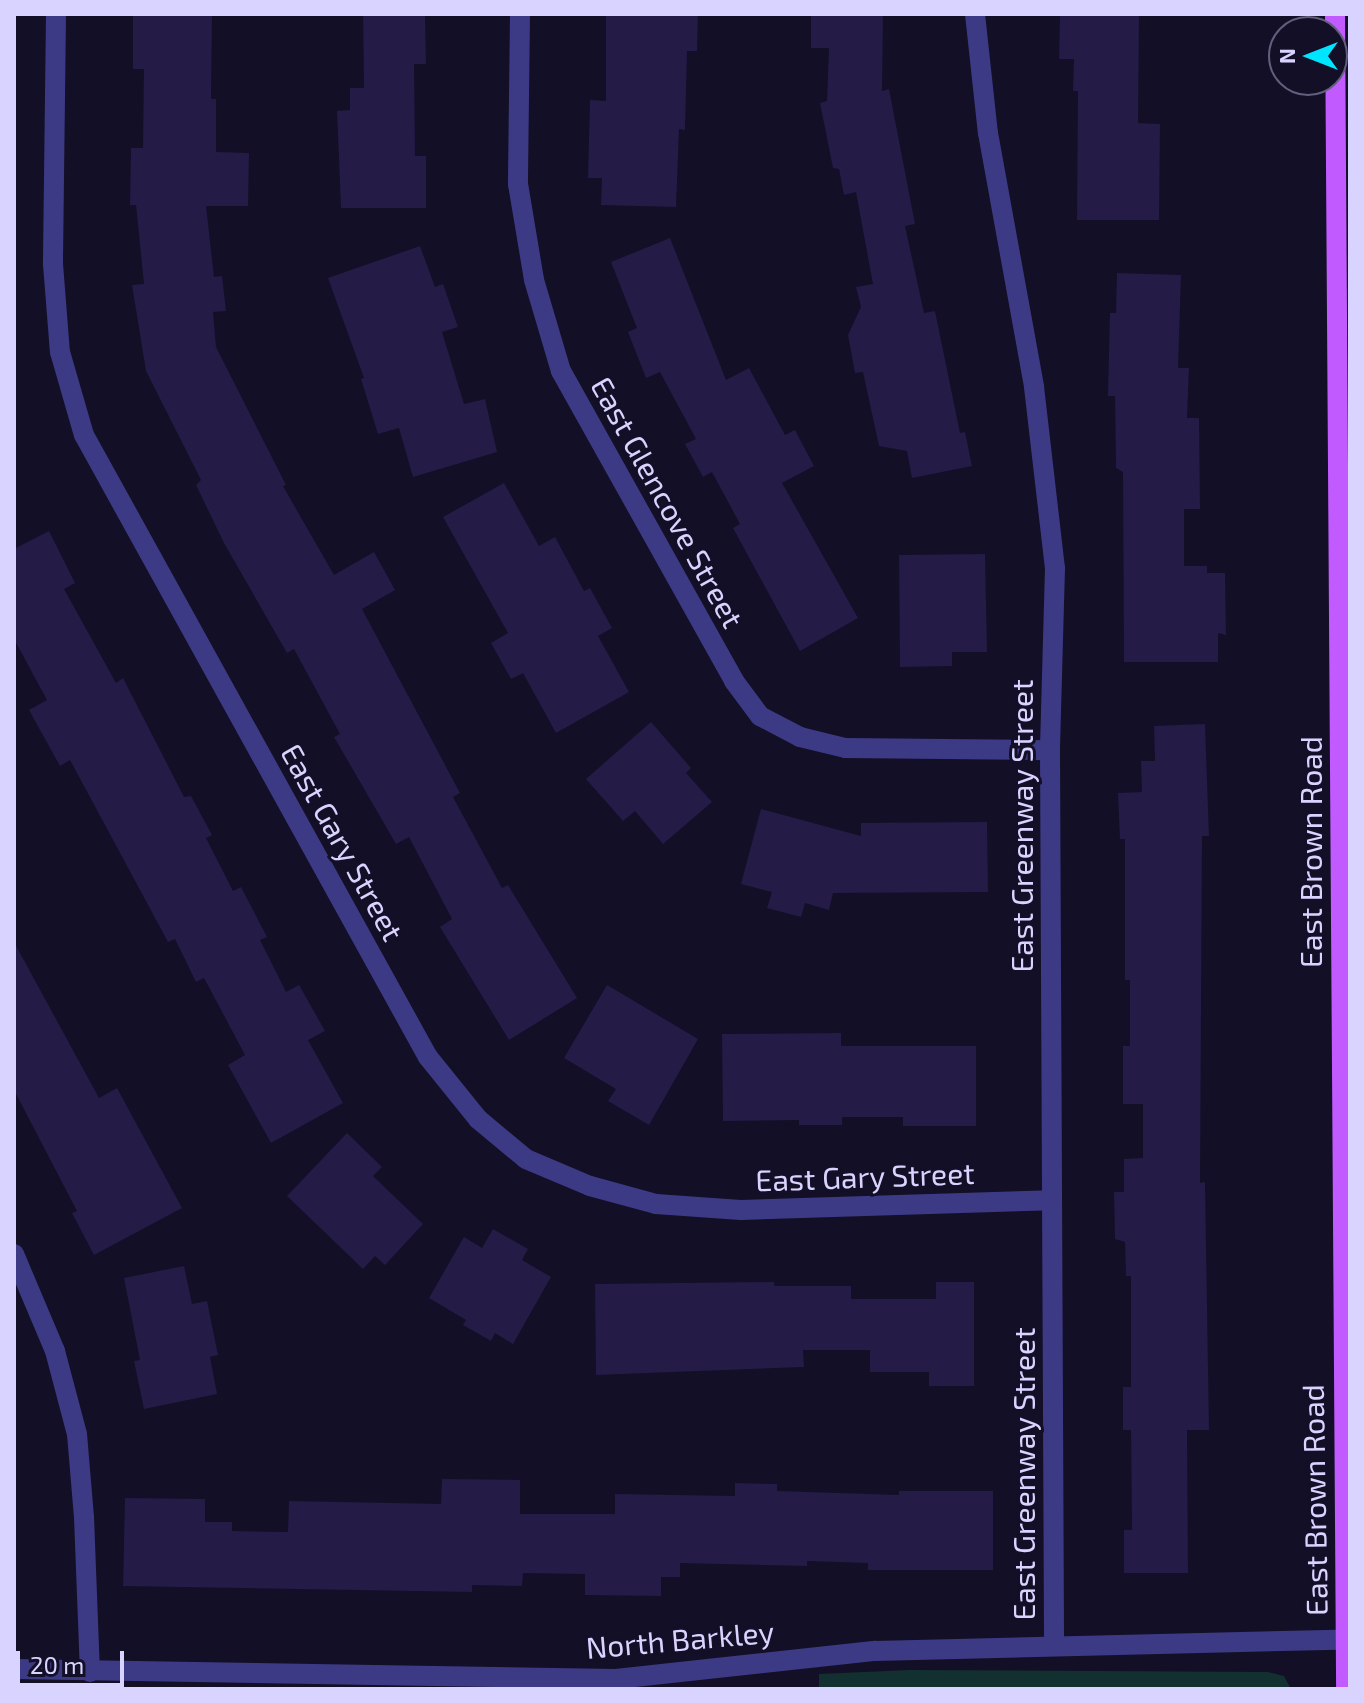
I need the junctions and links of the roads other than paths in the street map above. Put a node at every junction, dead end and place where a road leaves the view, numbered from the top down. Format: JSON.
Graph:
{"nodes":[{"id":1,"x":56,"y":14,"type":"edge"},
{"id":2,"x":520,"y":14,"type":"edge"},
{"id":3,"x":975,"y":14,"type":"edge"},
{"id":4,"x":1335,"y":14,"type":"edge"},
{"id":5,"x":1345,"y":618,"type":"edge"},
{"id":6,"x":1050,"y":750,"type":"junction"},
{"id":7,"x":1052,"y":1200,"type":"junction"},
{"id":8,"x":14,"y":1254,"type":"edge"},
{"id":9,"x":1346,"y":1347,"type":"edge"},
{"id":10,"x":1348,"y":1639,"type":"edge"},
{"id":11,"x":1054,"y":1644,"type":"junction"},
{"id":12,"x":14,"y":1669,"type":"edge"},
{"id":13,"x":90,"y":1672,"type":"junction"},
{"id":14,"x":1346,"y":1689,"type":"edge"}],
"edges":[{"from":1,"to":7,"type":"street","name":"East Gary Street"},
{"from":2,"to":6,"type":"street","name":"East Glencove Street"},
{"from":3,"to":6,"type":"street","name":"East Greenway Street"},
{"from":4,"to":5,"type":"main road","name":"East Brown Road"},
{"from":5,"to":9,"type":"main road","name":"East Brown Road"},
{"from":6,"to":7,"type":"street","name":"East Greenway Street"},
{"from":7,"to":11,"type":"street","name":"East Greenway Street"},
{"from":8,"to":13,"type":"street"},
{"from":9,"to":10,"type":"main road","name":"East Brown Road"},
{"from":10,"to":11,"type":"street","name":"North Barkley"},
{"from":10,"to":14,"type":"main road","name":"East Brown Road"},
{"from":11,"to":13,"type":"street","name":"North Barkley"},
{"from":12,"to":13,"type":"street","name":"North Barkley"}]}
